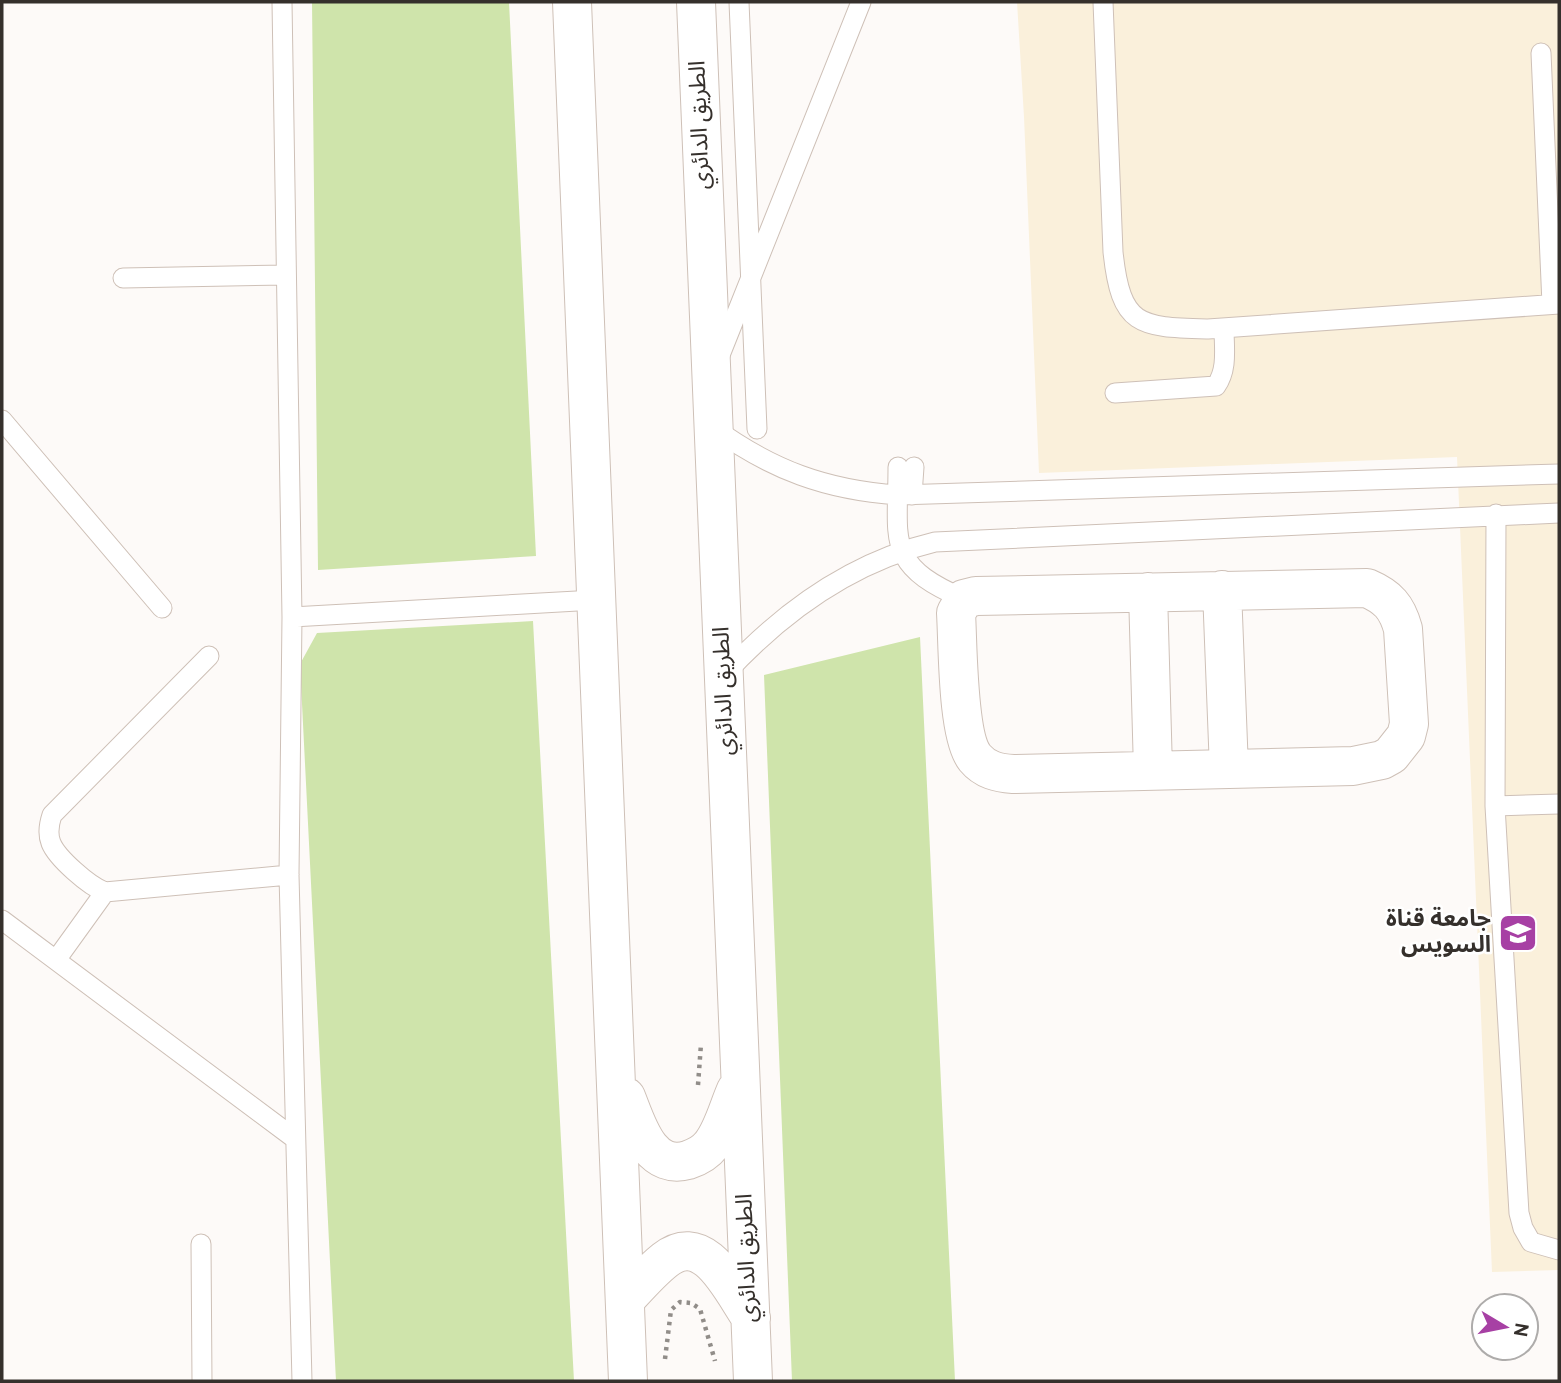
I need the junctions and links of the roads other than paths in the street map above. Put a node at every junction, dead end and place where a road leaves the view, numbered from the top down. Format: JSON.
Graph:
{"nodes":[{"id":1,"x":282,"y":2,"type":"edge"},
{"id":2,"x":572,"y":2,"type":"edge"},
{"id":3,"x":696,"y":2,"type":"edge"},
{"id":4,"x":739,"y":2,"type":"edge"},
{"id":5,"x":861,"y":2,"type":"edge"},
{"id":6,"x":1103,"y":2,"type":"edge"},
{"id":7,"x":1541,"y":53,"type":"dead end"},
{"id":8,"x":286,"y":275,"type":"junction"},
{"id":9,"x":123,"y":278,"type":"dead end"},
{"id":10,"x":751,"y":278,"type":"junction"},
{"id":11,"x":1556,"y":304,"type":"edge"},
{"id":12,"x":1224,"y":328,"type":"junction"},
{"id":13,"x":710,"y":379,"type":"junction"},
{"id":14,"x":1115,"y":393,"type":"dead end"},
{"id":15,"x":2,"y":420,"type":"edge"},
{"id":16,"x":714,"y":428,"type":"junction"},
{"id":17,"x":757,"y":429,"type":"dead end"},
{"id":18,"x":906,"y":467,"type":"dead end"},
{"id":19,"x":1559,"y":474,"type":"edge"},
{"id":20,"x":905,"y":495,"type":"junction"},
{"id":21,"x":1559,"y":513,"type":"edge"},
{"id":22,"x":1496,"y":514,"type":"junction"},
{"id":23,"x":902,"y":550,"type":"junction"},
{"id":24,"x":1222,"y":590,"type":"junction"},
{"id":25,"x":1147,"y":592,"type":"junction"},
{"id":26,"x":964,"y":599,"type":"junction"},
{"id":27,"x":595,"y":600,"type":"junction"},
{"id":28,"x":162,"y":608,"type":"dead end"},
{"id":29,"x":292,"y":617,"type":"junction"},
{"id":30,"x":209,"y":656,"type":"dead end"},
{"id":31,"x":724,"y":674,"type":"junction"},
{"id":32,"x":1229,"y":769,"type":"junction"},
{"id":33,"x":1153,"y":771,"type":"junction"},
{"id":34,"x":1559,"y":804,"type":"edge"},
{"id":35,"x":1495,"y":806,"type":"junction"},
{"id":36,"x":289,"y":875,"type":"junction"},
{"id":37,"x":105,"y":892,"type":"junction"},
{"id":38,"x":2,"y":920,"type":"edge"},
{"id":39,"x":56,"y":960,"type":"junction"},
{"id":40,"x":617,"y":1076,"type":"junction"},
{"id":41,"x":741,"y":1078,"type":"junction"},
{"id":42,"x":294,"y":1138,"type":"junction"},
{"id":43,"x":201,"y":1244,"type":"dead end"},
{"id":44,"x":1559,"y":1250,"type":"edge"},
{"id":45,"x":625,"y":1299,"type":"junction"},
{"id":46,"x":751,"y":1318,"type":"junction"},
{"id":47,"x":202,"y":1381,"type":"edge"},
{"id":48,"x":302,"y":1381,"type":"edge"},
{"id":49,"x":628,"y":1381,"type":"edge"},
{"id":50,"x":753,"y":1381,"type":"edge"}],
"edges":[{"from":1,"to":8,"type":"lane"},
{"from":2,"to":27,"type":"main road"},
{"from":3,"to":13,"type":"main road","name":"الطريق الدائري"},
{"from":4,"to":10,"type":"lane"},
{"from":5,"to":10,"type":"lane"},
{"from":6,"to":12,"type":"lane"},
{"from":7,"to":11,"type":"lane"},
{"from":8,"to":9,"type":"lane"},
{"from":8,"to":29,"type":"lane"},
{"from":10,"to":13,"type":"lane"},
{"from":10,"to":17,"type":"lane"},
{"from":11,"to":12,"type":"lane"},
{"from":12,"to":14,"type":"lane"},
{"from":13,"to":16,"type":"main road","name":"الطريق الدائري"},
{"from":15,"to":28,"type":"lane"},
{"from":16,"to":20,"type":"lane"},
{"from":16,"to":31,"type":"main road","name":"الطريق الدائري"},
{"from":18,"to":20,"type":"lane"},
{"from":19,"to":20,"type":"lane"},
{"from":20,"to":23,"type":"lane"},
{"from":21,"to":22,"type":"lane"},
{"from":22,"to":23,"type":"lane"},
{"from":22,"to":35,"type":"lane"},
{"from":23,"to":26,"type":"lane"},
{"from":23,"to":31,"type":"lane"},
{"from":24,"to":25,"type":"main road"},
{"from":24,"to":32,"type":"main road"},
{"from":24,"to":32,"type":"main road"},
{"from":25,"to":26,"type":"main road"},
{"from":25,"to":33,"type":"main road"},
{"from":26,"to":33,"type":"main road"},
{"from":27,"to":29,"type":"lane"},
{"from":27,"to":40,"type":"main road"},
{"from":29,"to":36,"type":"lane"},
{"from":30,"to":37,"type":"lane"},
{"from":31,"to":41,"type":"main road","name":"الطريق الدائري"},
{"from":32,"to":33,"type":"main road"},
{"from":34,"to":35,"type":"lane"},
{"from":35,"to":44,"type":"lane"},
{"from":36,"to":37,"type":"lane"},
{"from":36,"to":42,"type":"lane"},
{"from":37,"to":39,"type":"lane"},
{"from":38,"to":39,"type":"lane"},
{"from":39,"to":42,"type":"lane"},
{"from":40,"to":41,"type":"main road"},
{"from":40,"to":45,"type":"main road"},
{"from":41,"to":46,"type":"main road","name":"الطريق الدائري"},
{"from":42,"to":48,"type":"lane"},
{"from":43,"to":47,"type":"lane"},
{"from":45,"to":46,"type":"main road"},
{"from":45,"to":49,"type":"main road"},
{"from":46,"to":50,"type":"main road","name":"الطريق الدائري"}]}
